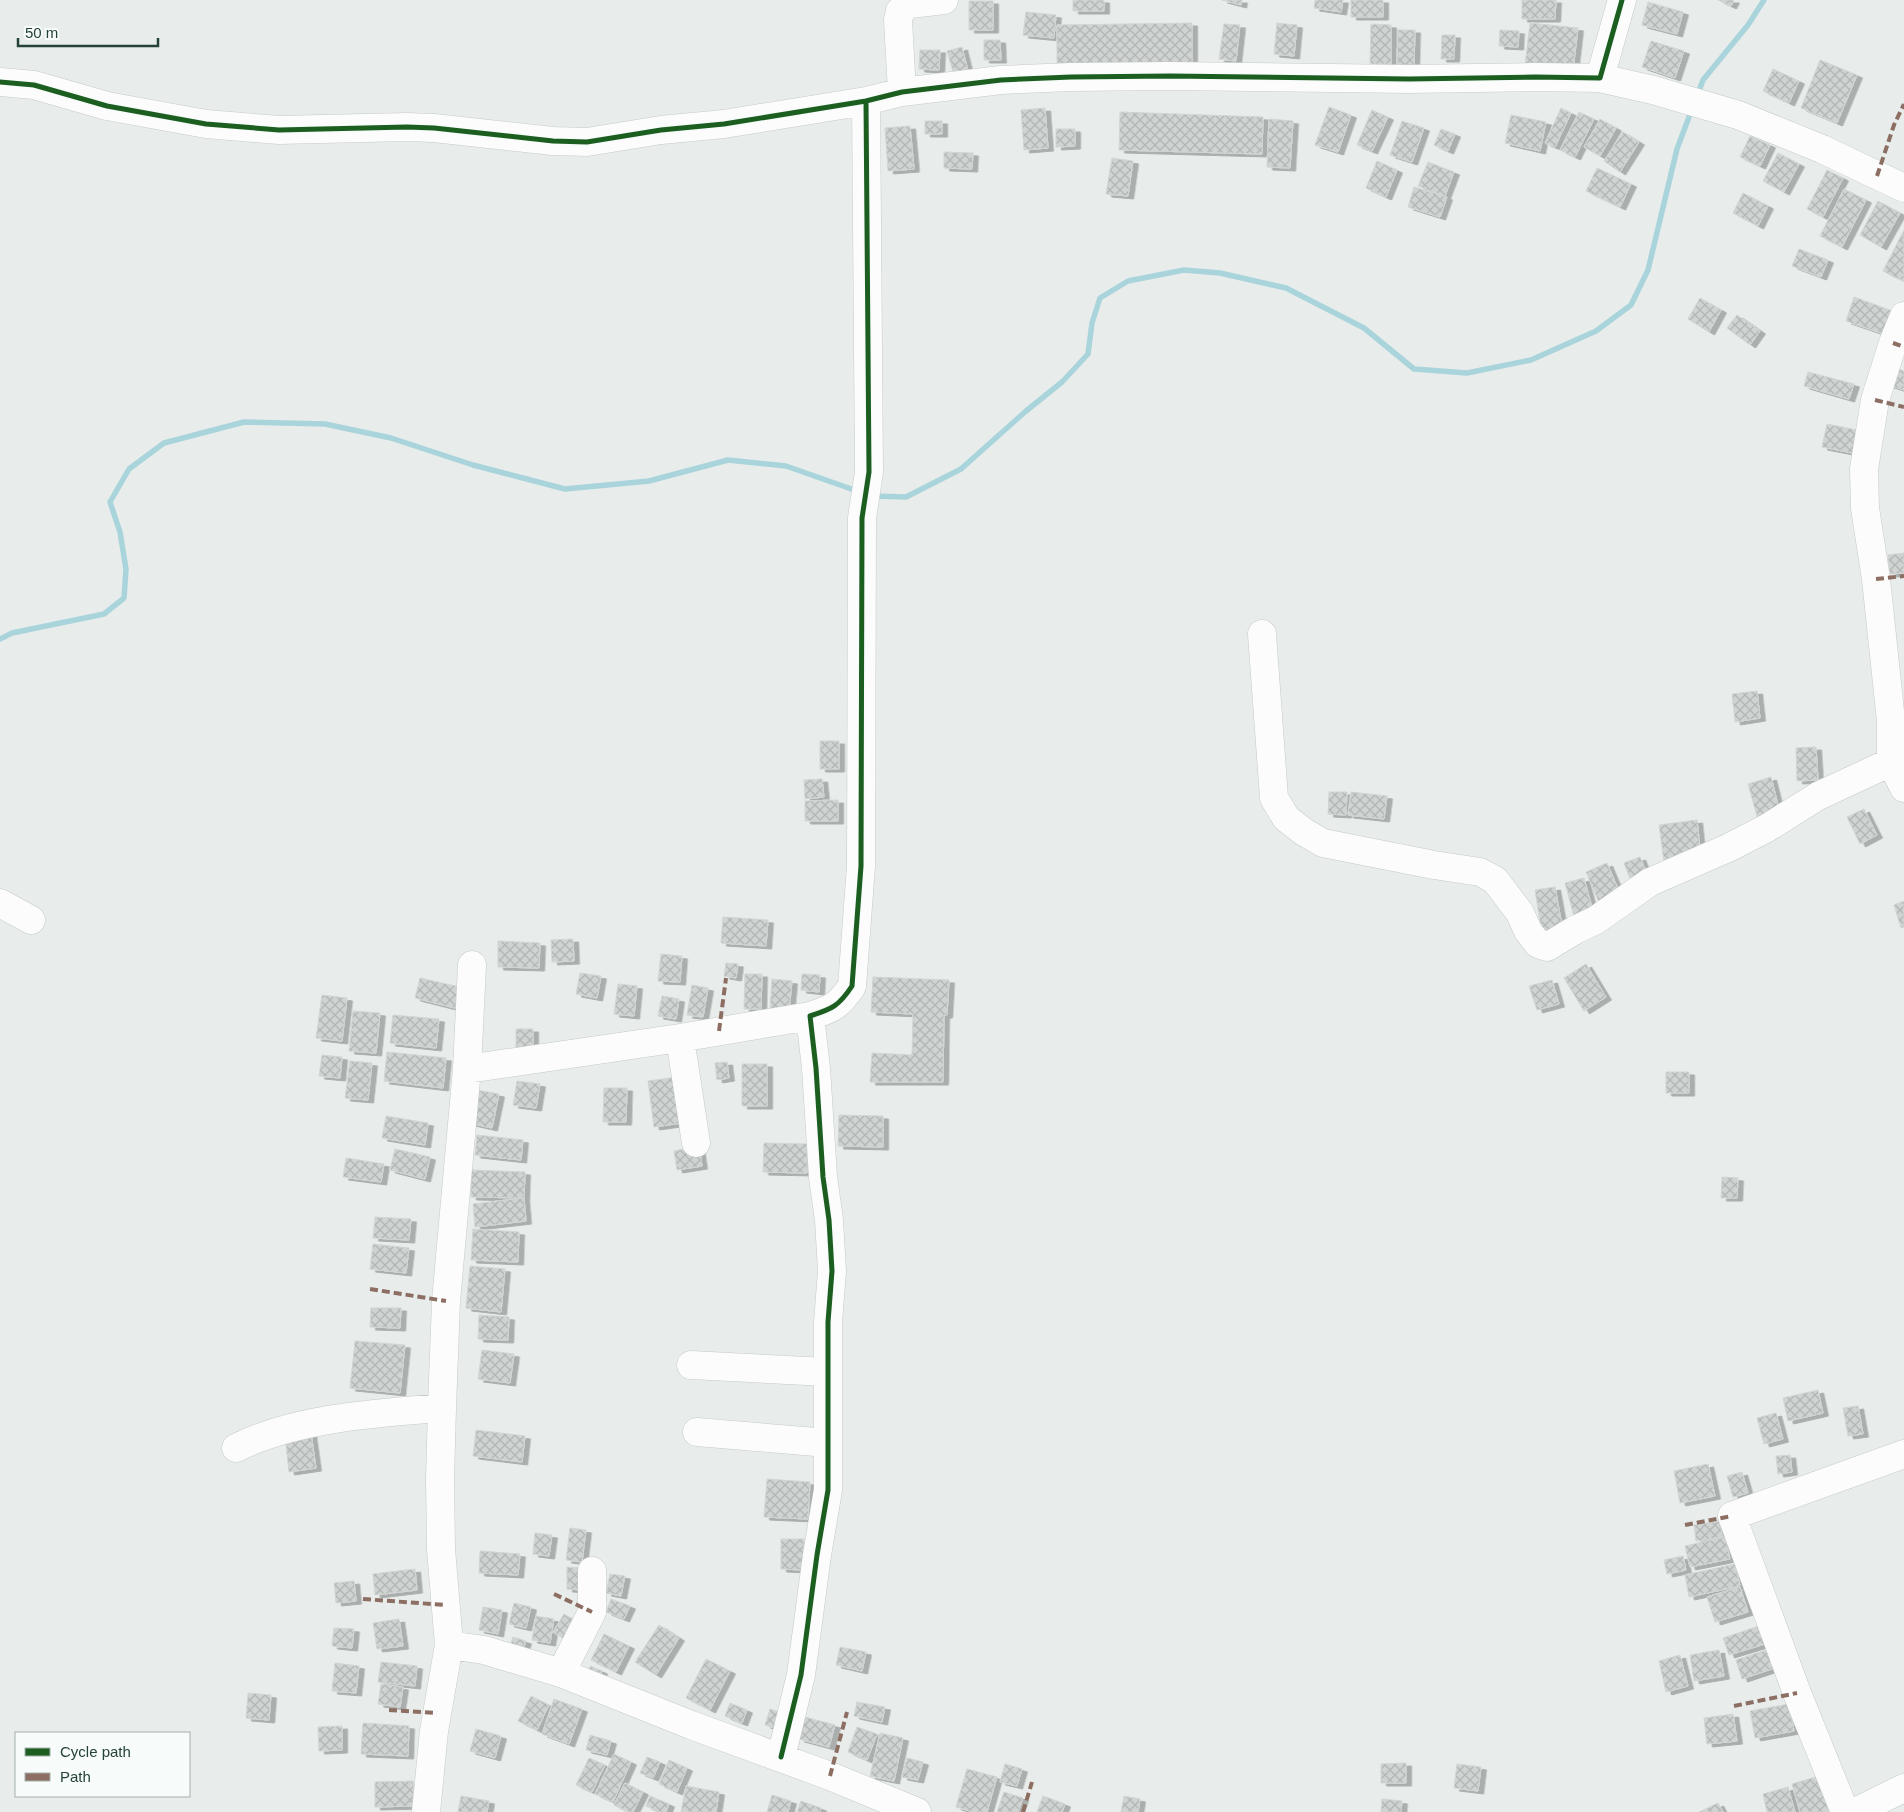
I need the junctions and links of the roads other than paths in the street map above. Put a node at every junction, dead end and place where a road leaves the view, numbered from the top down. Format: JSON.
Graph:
{"nodes":[{"id":1,"x":944,"y":0,"type":"edge"},
{"id":2,"x":1622,"y":0,"type":"edge"},
{"id":3,"x":1600,"y":78,"type":"junction"},
{"id":4,"x":0,"y":82,"type":"edge"},
{"id":5,"x":902,"y":92,"type":"junction"},
{"id":6,"x":866,"y":102,"type":"junction"},
{"id":7,"x":1904,"y":188,"type":"edge"},
{"id":8,"x":1904,"y":316,"type":"edge"},
{"id":9,"x":1262,"y":634,"type":"dead end"},
{"id":10,"x":1897,"y":758,"type":"edge"},
{"id":11,"x":1904,"y":788,"type":"edge"},
{"id":12,"x":0,"y":903,"type":"edge"},
{"id":13,"x":31,"y":920,"type":"dead end"},
{"id":14,"x":472,"y":965,"type":"dead end"},
{"id":15,"x":810,"y":1016,"type":"junction"},
{"id":16,"x":680,"y":1038,"type":"junction"},
{"id":17,"x":467,"y":1069,"type":"junction"},
{"id":18,"x":696,"y":1143,"type":"dead end"},
{"id":19,"x":691,"y":1365,"type":"dead end"},
{"id":20,"x":827,"y":1372,"type":"junction"},
{"id":21,"x":442,"y":1408,"type":"junction"},
{"id":22,"x":697,"y":1432,"type":"dead end"},
{"id":23,"x":828,"y":1443,"type":"junction"},
{"id":24,"x":236,"y":1448,"type":"dead end"},
{"id":25,"x":1904,"y":1454,"type":"edge"},
{"id":26,"x":592,"y":1571,"type":"dead end"},
{"id":27,"x":449,"y":1645,"type":"junction"},
{"id":28,"x":561,"y":1672,"type":"junction"},
{"id":29,"x":780,"y":1757,"type":"junction"},
{"id":30,"x":1904,"y":1788,"type":"edge"},
{"id":31,"x":426,"y":1812,"type":"edge"},
{"id":32,"x":917,"y":1812,"type":"edge"},
{"id":33,"x":1845,"y":1812,"type":"edge"},
{"id":34,"x":1855,"y":1812,"type":"edge"}],
"edges":[{"from":1,"to":5,"type":"street"},
{"from":2,"to":3,"type":"street"},
{"from":3,"to":5,"type":"street"},
{"from":3,"to":7,"type":"street"},
{"from":4,"to":6,"type":"street"},
{"from":5,"to":6,"type":"street"},
{"from":6,"to":15,"type":"street"},
{"from":8,"to":10,"type":"street"},
{"from":9,"to":10,"type":"street"},
{"from":10,"to":11,"type":"street"},
{"from":12,"to":13,"type":"street"},
{"from":14,"to":17,"type":"street"},
{"from":15,"to":16,"type":"street"},
{"from":15,"to":20,"type":"street"},
{"from":16,"to":17,"type":"street"},
{"from":16,"to":18,"type":"street"},
{"from":17,"to":21,"type":"street"},
{"from":19,"to":20,"type":"street"},
{"from":20,"to":23,"type":"street"},
{"from":21,"to":24,"type":"street"},
{"from":21,"to":27,"type":"street"},
{"from":22,"to":23,"type":"street"},
{"from":23,"to":29,"type":"street"},
{"from":25,"to":33,"type":"street"},
{"from":26,"to":28,"type":"street"},
{"from":27,"to":28,"type":"street"},
{"from":27,"to":31,"type":"street"},
{"from":28,"to":29,"type":"street"},
{"from":29,"to":32,"type":"street"},
{"from":30,"to":34,"type":"street"}]}
